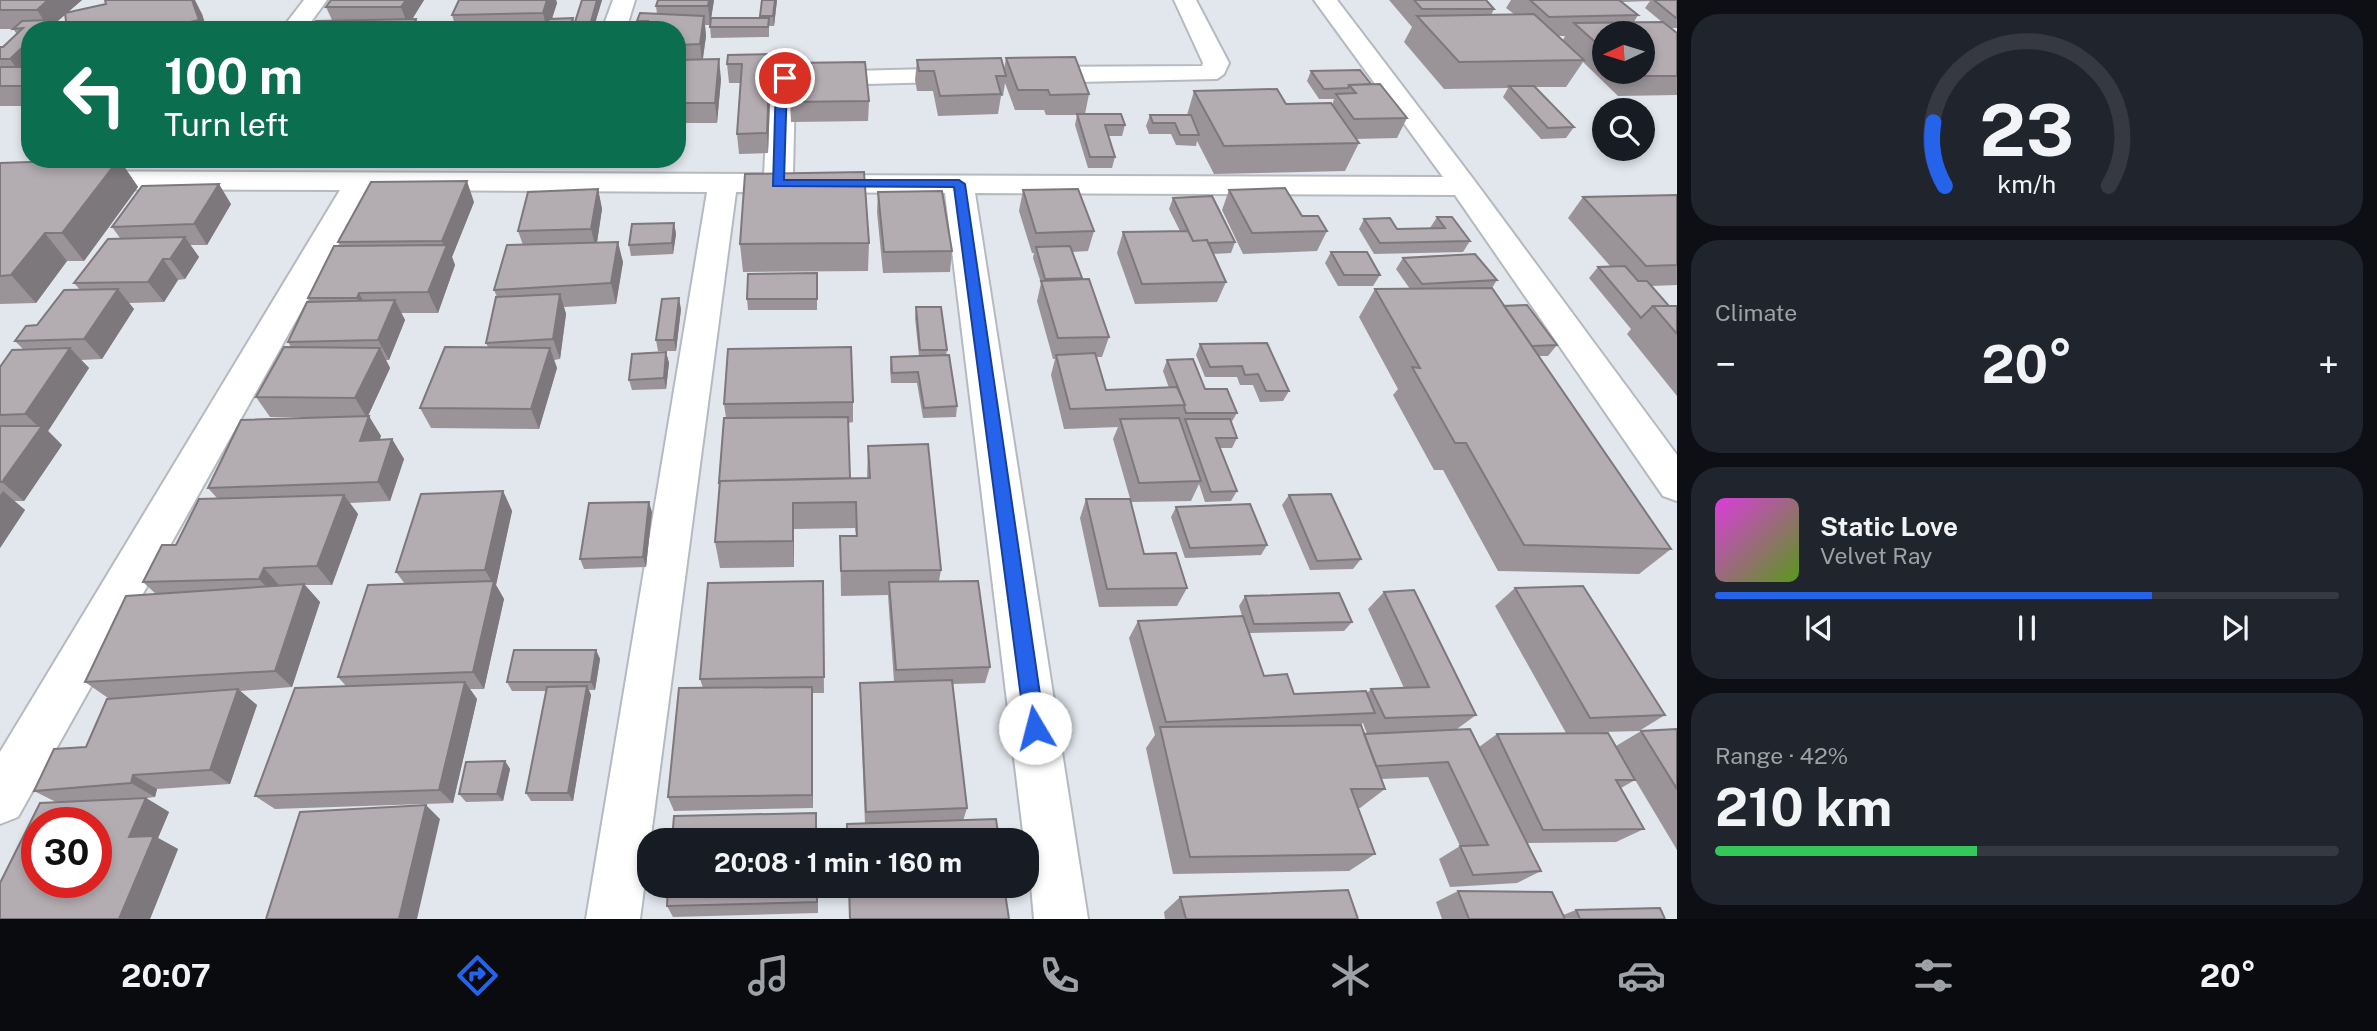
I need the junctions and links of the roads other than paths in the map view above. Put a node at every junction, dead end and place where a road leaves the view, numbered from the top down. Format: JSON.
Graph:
{"nodes":[{"id":1,"x":316,"y":0,"type":"edge"},
{"id":2,"x":624,"y":0,"type":"edge"},
{"id":3,"x":1185,"y":0,"type":"edge"},
{"id":4,"x":1325,"y":0,"type":"edge"},
{"id":5,"x":300,"y":21,"type":"edge"},
{"id":6,"x":617,"y":21,"type":"edge"},
{"id":7,"x":183,"y":170,"type":"edge"},
{"id":8,"x":569,"y":171,"type":"edge"},
{"id":9,"x":0,"y":180,"type":"edge"},
{"id":10,"x":359,"y":181,"type":"junction"},
{"id":11,"x":723,"y":183,"type":"junction"},
{"id":12,"x":778,"y":183,"type":"junction"},
{"id":13,"x":959,"y":184,"type":"junction"},
{"id":14,"x":1464,"y":186,"type":"junction"},
{"id":15,"x":1677,"y":485,"type":"edge"},
{"id":16,"x":0,"y":799,"type":"edge"},
{"id":17,"x":613,"y":919,"type":"edge"},
{"id":18,"x":1061,"y":919,"type":"edge"}],
"edges":[{"from":1,"to":5,"type":"street"},
{"from":2,"to":6,"type":"street"},
{"from":3,"to":12,"type":"street"},
{"from":4,"to":14,"type":"street"},
{"from":7,"to":9,"type":"street"},
{"from":7,"to":10,"type":"street"},
{"from":8,"to":10,"type":"street"},
{"from":8,"to":11,"type":"street"},
{"from":10,"to":16,"type":"street"},
{"from":11,"to":12,"type":"street"},
{"from":11,"to":17,"type":"street"},
{"from":12,"to":13,"type":"street"},
{"from":13,"to":14,"type":"street"},
{"from":13,"to":18,"type":"street"},
{"from":14,"to":15,"type":"street"}]}
